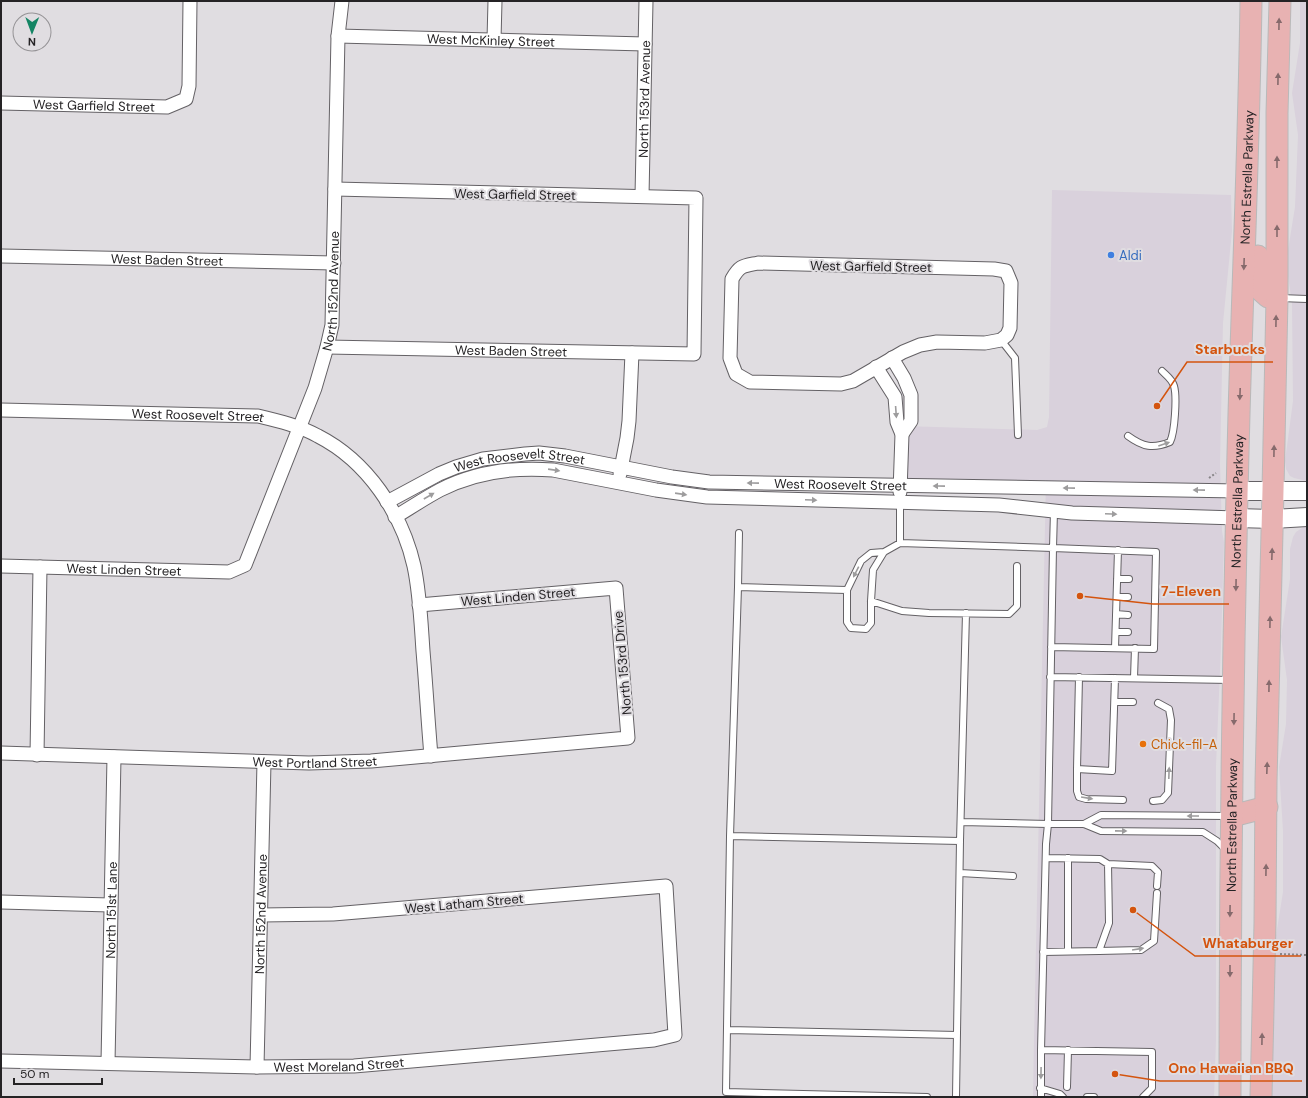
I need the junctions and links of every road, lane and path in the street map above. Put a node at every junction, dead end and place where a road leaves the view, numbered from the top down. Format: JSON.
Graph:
{"nodes":[{"id":1,"x":190,"y":1,"type":"edge"},
{"id":2,"x":342,"y":1,"type":"edge"},
{"id":3,"x":495,"y":1,"type":"edge"},
{"id":4,"x":646,"y":1,"type":"edge"},
{"id":5,"x":1251,"y":1,"type":"edge"},
{"id":6,"x":1280,"y":1,"type":"edge"},
{"id":7,"x":338,"y":36,"type":"junction"},
{"id":8,"x":494,"y":40,"type":"junction"},
{"id":9,"x":644,"y":44,"type":"junction"},
{"id":10,"x":1,"y":103,"type":"edge"},
{"id":11,"x":1277,"y":113,"type":"junction"},
{"id":12,"x":1246,"y":184,"type":"junction"},
{"id":13,"x":335,"y":190,"type":"junction"},
{"id":14,"x":642,"y":196,"type":"junction"},
{"id":15,"x":1,"y":256,"type":"edge"},
{"id":16,"x":334,"y":263,"type":"junction"},
{"id":17,"x":1277,"y":298,"type":"junction"},
{"id":18,"x":1307,"y":299,"type":"edge"},
{"id":19,"x":1004,"y":337,"type":"junction"},
{"id":20,"x":327,"y":347,"type":"junction"},
{"id":21,"x":632,"y":353,"type":"junction"},
{"id":22,"x":694,"y":354,"type":"joint"},
{"id":23,"x":892,"y":358,"type":"junction"},
{"id":24,"x":876,"y":367,"type":"junction"},
{"id":25,"x":1162,"y":371,"type":"dead end"},
{"id":26,"x":908,"y":388,"type":"junction"},
{"id":27,"x":894,"y":395,"type":"junction"},
{"id":28,"x":1,"y":410,"type":"edge"},
{"id":29,"x":299,"y":427,"type":"junction"},
{"id":30,"x":902,"y":434,"type":"junction"},
{"id":31,"x":1018,"y":435,"type":"dead end"},
{"id":32,"x":1128,"y":436,"type":"dead end"},
{"id":33,"x":621,"y":467,"type":"junction"},
{"id":34,"x":1216,"y":473,"type":"dead end"},
{"id":35,"x":1208,"y":479,"type":"dead end"},
{"id":36,"x":618,"y":483,"type":"junction"},
{"id":37,"x":900,"y":485,"type":"junction"},
{"id":38,"x":1274,"y":490,"type":"junction"},
{"id":39,"x":1238,"y":491,"type":"junction"},
{"id":40,"x":1307,"y":491,"type":"edge"},
{"id":41,"x":387,"y":502,"type":"junction"},
{"id":42,"x":900,"y":502,"type":"junction"},
{"id":43,"x":1054,"y":511,"type":"junction"},
{"id":44,"x":396,"y":517,"type":"junction"},
{"id":45,"x":1307,"y":517,"type":"edge"},
{"id":46,"x":1237,"y":518,"type":"junction"},
{"id":47,"x":1273,"y":520,"type":"junction"},
{"id":48,"x":739,"y":533,"type":"dead end"},
{"id":49,"x":900,"y":543,"type":"junction"},
{"id":50,"x":1053,"y":548,"type":"junction"},
{"id":51,"x":1118,"y":550,"type":"junction"},
{"id":52,"x":884,"y":552,"type":"junction"},
{"id":53,"x":1,"y":566,"type":"edge"},
{"id":54,"x":245,"y":566,"type":"joint"},
{"id":55,"x":1017,"y":566,"type":"dead end"},
{"id":56,"x":40,"y":567,"type":"junction"},
{"id":57,"x":1117,"y":579,"type":"junction"},
{"id":58,"x":1129,"y":579,"type":"dead end"},
{"id":59,"x":1148,"y":580,"type":"dead end"},
{"id":60,"x":1155,"y":580,"type":"junction"},
{"id":61,"x":738,"y":587,"type":"junction"},
{"id":62,"x":616,"y":588,"type":"joint"},
{"id":63,"x":848,"y":590,"type":"junction"},
{"id":64,"x":1117,"y":597,"type":"junction"},
{"id":65,"x":1128,"y":598,"type":"dead end"},
{"id":66,"x":1148,"y":598,"type":"dead end"},
{"id":67,"x":1155,"y":598,"type":"junction"},
{"id":68,"x":871,"y":601,"type":"junction"},
{"id":69,"x":419,"y":605,"type":"junction"},
{"id":70,"x":966,"y":613,"type":"junction"},
{"id":71,"x":1116,"y":614,"type":"junction"},
{"id":72,"x":1128,"y":615,"type":"dead end"},
{"id":73,"x":1147,"y":615,"type":"dead end"},
{"id":74,"x":1155,"y":615,"type":"junction"},
{"id":75,"x":1116,"y":632,"type":"junction"},
{"id":76,"x":1128,"y":632,"type":"dead end"},
{"id":77,"x":1147,"y":632,"type":"dead end"},
{"id":78,"x":1155,"y":632,"type":"junction"},
{"id":79,"x":1051,"y":647,"type":"junction"},
{"id":80,"x":1115,"y":648,"type":"junction"},
{"id":81,"x":1135,"y":648,"type":"junction"},
{"id":82,"x":1050,"y":677,"type":"junction"},
{"id":83,"x":1079,"y":677,"type":"junction"},
{"id":84,"x":1115,"y":678,"type":"junction"},
{"id":85,"x":1134,"y":678,"type":"junction"},
{"id":86,"x":1234,"y":680,"type":"junction"},
{"id":87,"x":1115,"y":702,"type":"junction"},
{"id":88,"x":1133,"y":702,"type":"dead end"},
{"id":89,"x":1158,"y":703,"type":"dead end"},
{"id":90,"x":628,"y":738,"type":"joint"},
{"id":91,"x":1,"y":753,"type":"edge"},
{"id":92,"x":37,"y":754,"type":"junction"},
{"id":93,"x":431,"y":756,"type":"junction"},
{"id":94,"x":114,"y":757,"type":"junction"},
{"id":95,"x":264,"y":762,"type":"junction"},
{"id":96,"x":1077,"y":769,"type":"junction"},
{"id":97,"x":1123,"y":800,"type":"dead end"},
{"id":98,"x":1153,"y":801,"type":"dead end"},
{"id":99,"x":1267,"y":807,"type":"junction"},
{"id":100,"x":1232,"y":816,"type":"junction"},
{"id":101,"x":961,"y":822,"type":"junction"},
{"id":102,"x":1048,"y":824,"type":"junction"},
{"id":103,"x":1084,"y":824,"type":"junction"},
{"id":104,"x":730,"y":836,"type":"junction"},
{"id":105,"x":960,"y":841,"type":"junction"},
{"id":106,"x":1231,"y":856,"type":"junction"},
{"id":107,"x":1046,"y":858,"type":"junction"},
{"id":108,"x":1068,"y":858,"type":"junction"},
{"id":109,"x":1108,"y":864,"type":"junction"},
{"id":110,"x":960,"y":873,"type":"junction"},
{"id":111,"x":1013,"y":876,"type":"dead end"},
{"id":112,"x":1157,"y":886,"type":"dead end"},
{"id":113,"x":1156,"y":893,"type":"dead end"},
{"id":114,"x":1,"y":902,"type":"edge"},
{"id":115,"x":110,"y":905,"type":"junction"},
{"id":116,"x":261,"y":915,"type":"junction"},
{"id":117,"x":1068,"y":951,"type":"junction"},
{"id":118,"x":1099,"y":951,"type":"junction"},
{"id":119,"x":1043,"y":952,"type":"junction"},
{"id":120,"x":1278,"y":954,"type":"dead end"},
{"id":121,"x":1307,"y":955,"type":"edge"},
{"id":122,"x":727,"y":1030,"type":"junction"},
{"id":123,"x":675,"y":1035,"type":"joint"},
{"id":124,"x":957,"y":1035,"type":"junction"},
{"id":125,"x":1041,"y":1050,"type":"junction"},
{"id":126,"x":1068,"y":1050,"type":"junction"},
{"id":127,"x":1,"y":1061,"type":"edge"},
{"id":128,"x":108,"y":1063,"type":"junction"},
{"id":129,"x":257,"y":1067,"type":"junction"},
{"id":130,"x":1068,"y":1087,"type":"dead end"},
{"id":131,"x":1040,"y":1088,"type":"junction"},
{"id":132,"x":928,"y":1097,"type":"edge"},
{"id":133,"x":956,"y":1097,"type":"edge"},
{"id":134,"x":1041,"y":1097,"type":"edge"},
{"id":135,"x":1063,"y":1097,"type":"edge"},
{"id":136,"x":1087,"y":1097,"type":"edge"},
{"id":137,"x":1094,"y":1097,"type":"edge"},
{"id":138,"x":1143,"y":1097,"type":"edge"},
{"id":139,"x":1230,"y":1097,"type":"edge"},
{"id":140,"x":1261,"y":1097,"type":"edge"}],
"edges":[{"from":1,"to":10,"type":"street","name":"West Garfield Street"},
{"from":2,"to":7,"type":"street","name":"North 152nd Avenue"},
{"from":3,"to":8,"type":"street"},
{"from":4,"to":9,"type":"street","name":"North 153rd Avenue"},
{"from":5,"to":11,"type":"main road"},
{"from":5,"to":12,"type":"main road","name":"North Estrella Parkway"},
{"from":11,"to":6,"type":"main road","one_way":true},
{"from":7,"to":8,"type":"street","name":"West McKinley Street"},
{"from":7,"to":13,"type":"street","name":"North 152nd Avenue"},
{"from":8,"to":9,"type":"street","name":"West McKinley Street"},
{"from":9,"to":14,"type":"street","name":"North 153rd Avenue"},
{"from":17,"to":11,"type":"main road","one_way":true},
{"from":12,"to":17,"type":"main road"},
{"from":12,"to":39,"type":"main road","name":"North Estrella Parkway","one_way":true},
{"from":13,"to":14,"type":"street","name":"West Garfield Street"},
{"from":13,"to":16,"type":"street","name":"North 152nd Avenue"},
{"from":14,"to":22,"type":"street","name":"West Garfield Street"},
{"from":15,"to":16,"type":"street","name":"West Baden Street"},
{"from":16,"to":20,"type":"street","name":"North 152nd Avenue"},
{"from":17,"to":18,"type":"lane"},
{"from":38,"to":17,"type":"main road","one_way":true},
{"from":19,"to":23,"type":"street"},
{"from":19,"to":24,"type":"street","name":"West Garfield Street"},
{"from":19,"to":31,"type":"lane"},
{"from":20,"to":21,"type":"street","name":"West Baden Street"},
{"from":20,"to":29,"type":"street","name":"North 152nd Avenue"},
{"from":21,"to":22,"type":"street","name":"West Baden Street"},
{"from":21,"to":33,"type":"street"},
{"from":23,"to":24,"type":"street"},
{"from":23,"to":26,"type":"street"},
{"from":24,"to":27,"type":"street"},
{"from":32,"to":25,"type":"lane","one_way":true},
{"from":26,"to":27,"type":"street"},
{"from":26,"to":30,"type":"street"},
{"from":27,"to":30,"type":"street","one_way":true},
{"from":28,"to":29,"type":"street","name":"West Roosevelt Street"},
{"from":29,"to":41,"type":"street","name":"West Roosevelt Street"},
{"from":29,"to":54,"type":"street","name":"North 152nd Avenue"},
{"from":30,"to":37,"type":"street"},
{"from":33,"to":36,"type":"street"},
{"from":37,"to":33,"type":"street","name":"West Roosevelt Street","one_way":true},
{"from":33,"to":41,"type":"street","name":"West Roosevelt Street"},
{"from":34,"to":35,"type":"path"},
{"from":36,"to":42,"type":"street","name":"West Roosevelt Street","one_way":true},
{"from":44,"to":36,"type":"street","name":"West Roosevelt Street","one_way":true},
{"from":39,"to":37,"type":"street","name":"West Roosevelt Street","one_way":true},
{"from":37,"to":42,"type":"street"},
{"from":38,"to":39,"type":"street","name":"West Roosevelt Street"},
{"from":38,"to":40,"type":"street","name":"West Roosevelt Street"},
{"from":38,"to":47,"type":"main road"},
{"from":39,"to":46,"type":"main road","name":"North Estrella Parkway"},
{"from":41,"to":44,"type":"street","name":"West Roosevelt Street"},
{"from":42,"to":43,"type":"street","name":"West Roosevelt Street"},
{"from":42,"to":49,"type":"lane"},
{"from":43,"to":46,"type":"street","name":"West Roosevelt Street","one_way":true},
{"from":43,"to":50,"type":"lane"},
{"from":44,"to":69,"type":"street","name":"West Roosevelt Street"},
{"from":45,"to":47,"type":"street","name":"West Roosevelt Street"},
{"from":46,"to":47,"type":"street","name":"West Roosevelt Street"},
{"from":46,"to":86,"type":"main road","name":"North Estrella Parkway","one_way":true},
{"from":99,"to":47,"type":"main road","one_way":true},
{"from":48,"to":61,"type":"lane"},
{"from":49,"to":50,"type":"lane"},
{"from":49,"to":52,"type":"lane"},
{"from":50,"to":51,"type":"lane"},
{"from":50,"to":79,"type":"lane"},
{"from":51,"to":57,"type":"lane"},
{"from":51,"to":60,"type":"lane"},
{"from":52,"to":63,"type":"lane","one_way":true},
{"from":52,"to":68,"type":"lane"},
{"from":53,"to":56,"type":"street","name":"West Linden Street"},
{"from":54,"to":56,"type":"street","name":"West Linden Street"},
{"from":55,"to":70,"type":"lane"},
{"from":56,"to":92,"type":"street"},
{"from":57,"to":58,"type":"lane"},
{"from":57,"to":64,"type":"lane"},
{"from":59,"to":60,"type":"lane"},
{"from":60,"to":67,"type":"lane"},
{"from":61,"to":63,"type":"lane"},
{"from":61,"to":104,"type":"lane"},
{"from":62,"to":69,"type":"street","name":"West Linden Street"},
{"from":62,"to":90,"type":"street","name":"North 153rd Drive"},
{"from":63,"to":68,"type":"lane"},
{"from":64,"to":65,"type":"lane"},
{"from":64,"to":71,"type":"lane"},
{"from":66,"to":67,"type":"lane"},
{"from":67,"to":74,"type":"lane"},
{"from":68,"to":70,"type":"lane"},
{"from":69,"to":93,"type":"street","name":"West Roosevelt Street"},
{"from":70,"to":101,"type":"lane"},
{"from":71,"to":72,"type":"lane"},
{"from":71,"to":75,"type":"lane"},
{"from":73,"to":74,"type":"lane"},
{"from":74,"to":78,"type":"lane"},
{"from":75,"to":76,"type":"lane"},
{"from":75,"to":80,"type":"lane"},
{"from":77,"to":78,"type":"lane"},
{"from":78,"to":81,"type":"lane"},
{"from":79,"to":80,"type":"lane"},
{"from":79,"to":82,"type":"lane"},
{"from":80,"to":81,"type":"lane"},
{"from":81,"to":85,"type":"lane"},
{"from":82,"to":83,"type":"lane"},
{"from":82,"to":102,"type":"lane"},
{"from":83,"to":84,"type":"lane"},
{"from":83,"to":96,"type":"lane"},
{"from":84,"to":85,"type":"lane"},
{"from":84,"to":87,"type":"lane"},
{"from":85,"to":86,"type":"lane"},
{"from":86,"to":100,"type":"main road","name":"North Estrella Parkway","one_way":true},
{"from":87,"to":88,"type":"lane"},
{"from":87,"to":96,"type":"lane"},
{"from":98,"to":89,"type":"lane","one_way":true},
{"from":90,"to":93,"type":"street","name":"West Portland Street"},
{"from":91,"to":92,"type":"street","name":"West Portland Street"},
{"from":92,"to":94,"type":"street","name":"West Portland Street"},
{"from":93,"to":95,"type":"street","name":"West Portland Street"},
{"from":94,"to":95,"type":"street","name":"West Portland Street"},
{"from":94,"to":115,"type":"street","name":"North 151st Lane"},
{"from":95,"to":116,"type":"street","name":"North 152nd Avenue"},
{"from":96,"to":97,"type":"lane","one_way":true},
{"from":99,"to":100,"type":"main road"},
{"from":140,"to":99,"type":"main road","one_way":true},
{"from":100,"to":103,"type":"lane","one_way":true},
{"from":100,"to":106,"type":"main road","name":"North Estrella Parkway"},
{"from":101,"to":102,"type":"lane"},
{"from":101,"to":105,"type":"lane"},
{"from":102,"to":103,"type":"lane"},
{"from":102,"to":107,"type":"lane"},
{"from":103,"to":106,"type":"lane","one_way":true},
{"from":104,"to":105,"type":"lane"},
{"from":104,"to":122,"type":"lane"},
{"from":105,"to":110,"type":"lane"},
{"from":106,"to":139,"type":"main road","name":"North Estrella Parkway","one_way":true},
{"from":107,"to":108,"type":"lane"},
{"from":107,"to":119,"type":"lane"},
{"from":108,"to":109,"type":"lane"},
{"from":108,"to":117,"type":"lane"},
{"from":109,"to":112,"type":"lane"},
{"from":109,"to":118,"type":"lane"},
{"from":110,"to":111,"type":"lane"},
{"from":110,"to":124,"type":"lane"},
{"from":118,"to":113,"type":"lane","one_way":true},
{"from":114,"to":115,"type":"street"},
{"from":115,"to":128,"type":"street","name":"North 151st Lane"},
{"from":116,"to":123,"type":"street","name":"West Latham Street"},
{"from":116,"to":129,"type":"street","name":"North 152nd Avenue"},
{"from":117,"to":118,"type":"lane"},
{"from":117,"to":119,"type":"lane"},
{"from":119,"to":125,"type":"lane"},
{"from":120,"to":121,"type":"path"},
{"from":122,"to":124,"type":"lane"},
{"from":122,"to":132,"type":"lane"},
{"from":123,"to":129,"type":"street","name":"West Moreland Street"},
{"from":124,"to":133,"type":"lane"},
{"from":125,"to":126,"type":"lane"},
{"from":125,"to":131,"type":"lane","one_way":true},
{"from":126,"to":130,"type":"lane"},
{"from":126,"to":138,"type":"lane"},
{"from":127,"to":128,"type":"street","name":"West Moreland Street"},
{"from":128,"to":129,"type":"street","name":"West Moreland Street"},
{"from":131,"to":134,"type":"lane"},
{"from":131,"to":135,"type":"lane"},
{"from":136,"to":137,"type":"lane"}]}
